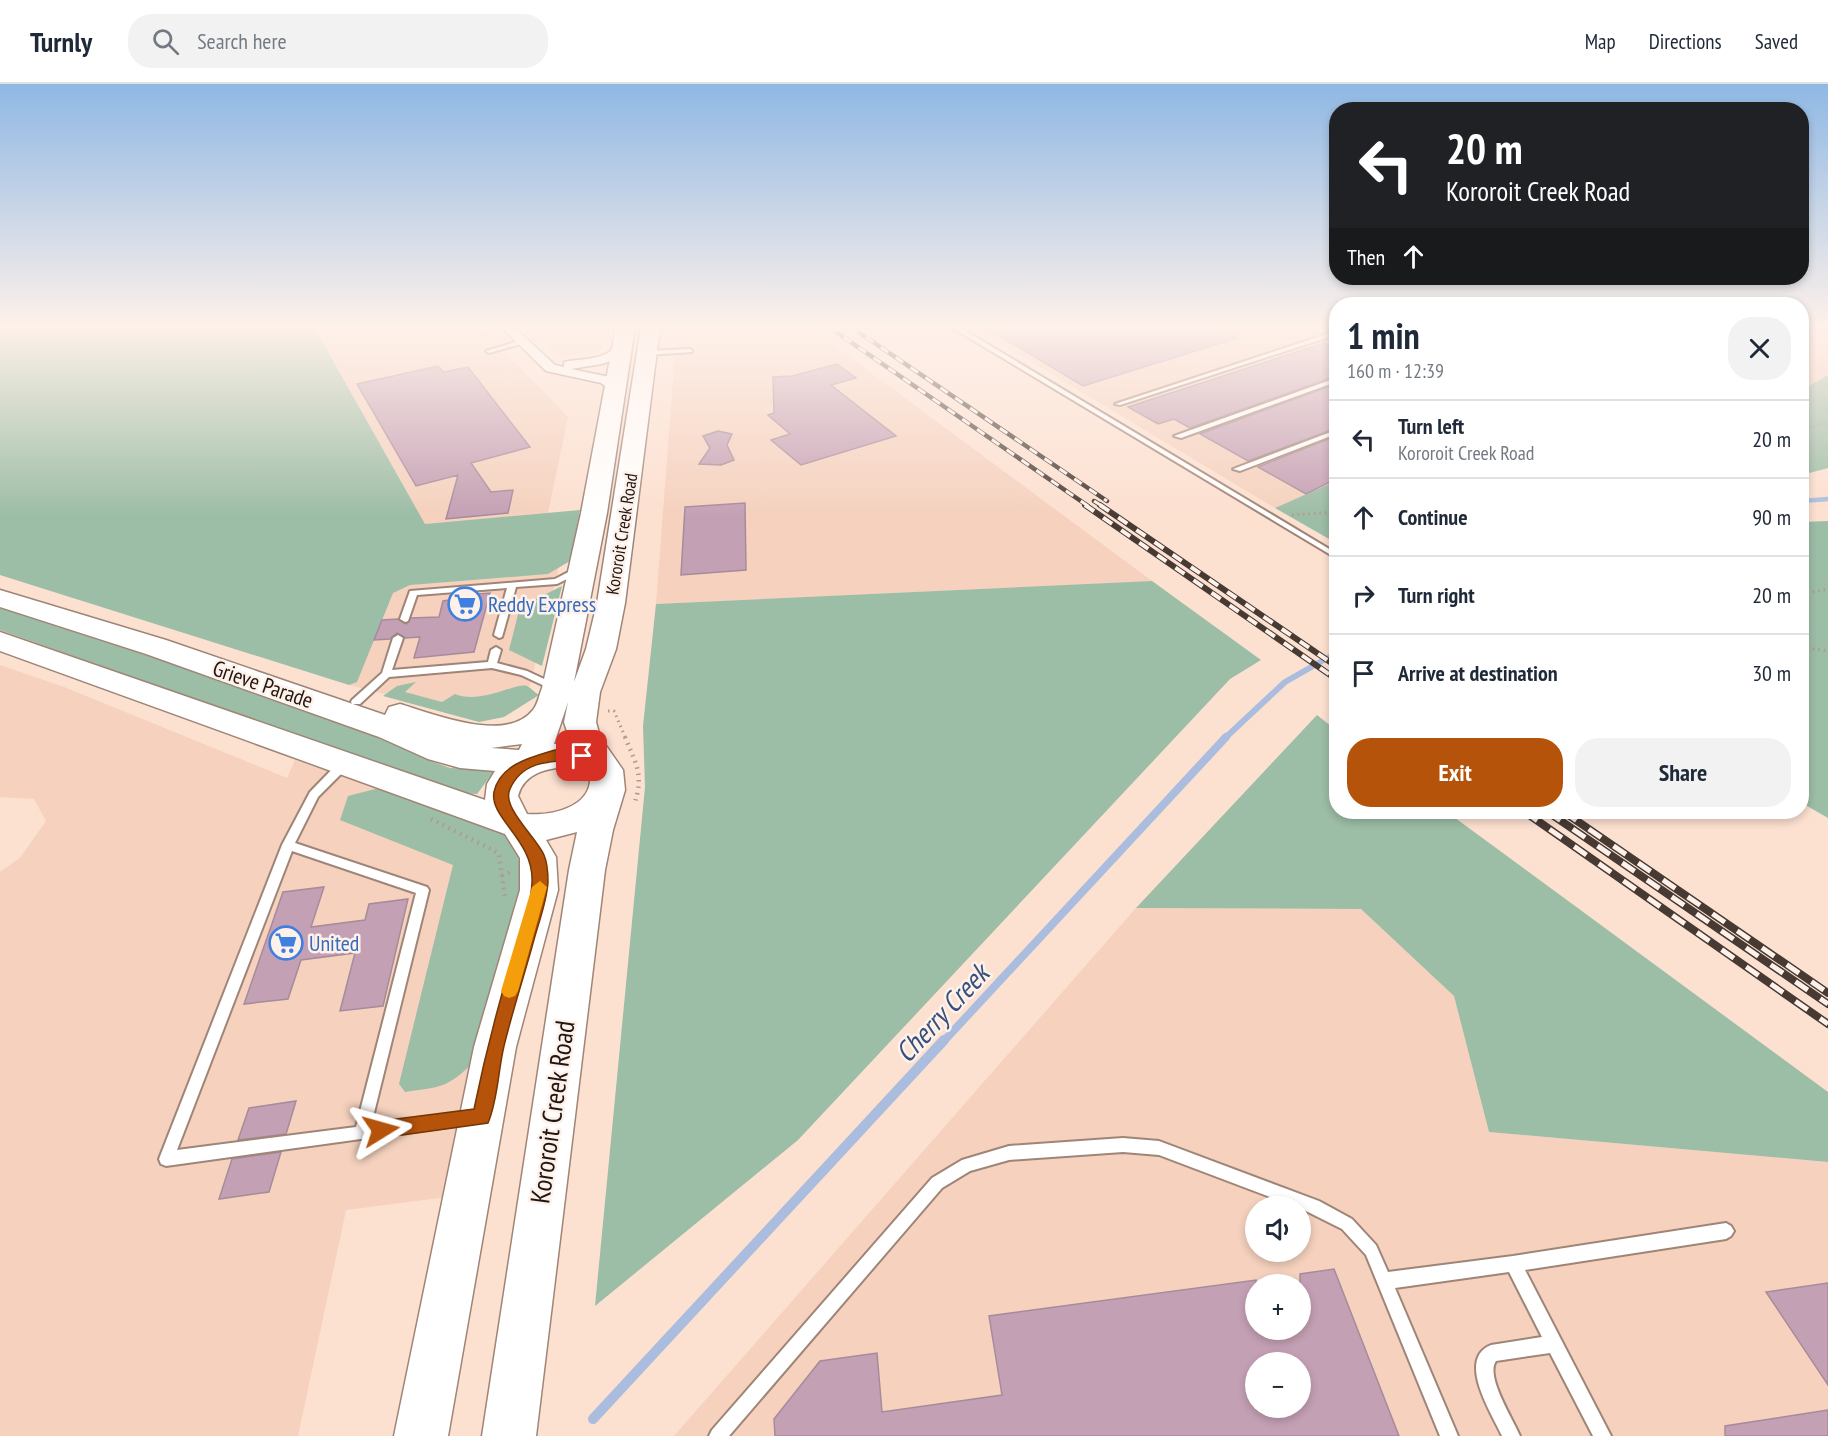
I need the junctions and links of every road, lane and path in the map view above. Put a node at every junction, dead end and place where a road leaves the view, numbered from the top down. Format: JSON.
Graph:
{"nodes":[{"id":1,"x":612,"y":390,"type":"edge"},
{"id":2,"x":615,"y":390,"type":"edge"},
{"id":3,"x":632,"y":390,"type":"edge"},
{"id":4,"x":1059,"y":390,"type":"edge"},
{"id":5,"x":1161,"y":390,"type":"edge"},
{"id":6,"x":1308,"y":390,"type":"edge"},
{"id":7,"x":612,"y":398,"type":"junction"},
{"id":8,"x":1118,"y":404,"type":"dead end"},
{"id":9,"x":1828,"y":422,"type":"edge"},
{"id":10,"x":1809,"y":428,"type":"edge"},
{"id":11,"x":1329,"y":435,"type":"edge"},
{"id":12,"x":1178,"y":436,"type":"dead end"},
{"id":13,"x":1237,"y":470,"type":"dead end"},
{"id":14,"x":1329,"y":512,"type":"edge"},
{"id":15,"x":1275,"y":519,"type":"junction"},
{"id":16,"x":1329,"y":552,"type":"edge"},
{"id":17,"x":583,"y":568,"type":"junction"},
{"id":18,"x":512,"y":584,"type":"junction"},
{"id":19,"x":1828,"y":590,"type":"edge"},
{"id":20,"x":1809,"y":593,"type":"edge"},
{"id":21,"x":0,"y":598,"type":"edge"},
{"id":22,"x":405,"y":619,"type":"dead end"},
{"id":23,"x":499,"y":635,"type":"dead end"},
{"id":24,"x":398,"y":638,"type":"dead end"},
{"id":25,"x":0,"y":641,"type":"edge"},
{"id":26,"x":1809,"y":648,"type":"edge"},
{"id":27,"x":496,"y":650,"type":"dead end"},
{"id":28,"x":1828,"y":651,"type":"edge"},
{"id":29,"x":492,"y":664,"type":"junction"},
{"id":30,"x":386,"y":674,"type":"junction"},
{"id":31,"x":553,"y":700,"type":"junction"},
{"id":32,"x":350,"y":708,"type":"junction"},
{"id":33,"x":581,"y":710,"type":"junction"},
{"id":34,"x":529,"y":762,"type":"junction"},
{"id":35,"x":345,"y":763,"type":"junction"},
{"id":36,"x":614,"y":791,"type":"junction"},
{"id":37,"x":447,"y":802,"type":"junction"},
{"id":38,"x":516,"y":825,"type":"junction"},
{"id":39,"x":288,"y":845,"type":"junction"},
{"id":40,"x":540,"y":864,"type":"junction"},
{"id":41,"x":481,"y":1116,"type":"junction"},
{"id":42,"x":362,"y":1132,"type":"junction"},
{"id":43,"x":1726,"y":1231,"type":"dead end"},
{"id":44,"x":1513,"y":1264,"type":"junction"},
{"id":45,"x":1384,"y":1281,"type":"junction"},
{"id":46,"x":1554,"y":1344,"type":"junction"},
{"id":47,"x":422,"y":1436,"type":"edge"},
{"id":48,"x":509,"y":1436,"type":"edge"},
{"id":49,"x":718,"y":1436,"type":"edge"},
{"id":50,"x":1449,"y":1436,"type":"edge"},
{"id":51,"x":1511,"y":1436,"type":"edge"},
{"id":52,"x":1602,"y":1436,"type":"edge"}],
"edges":[{"from":1,"to":7,"type":"street"},
{"from":2,"to":7,"type":"main road","name":"Kororoit Creek Road"},
{"from":3,"to":33,"type":"main road","name":"Kororoit Creek Road"},
{"from":4,"to":15,"type":"lane"},
{"from":5,"to":8,"type":"lane"},
{"from":6,"to":12,"type":"lane"},
{"from":7,"to":17,"type":"main road","name":"Kororoit Creek Road"},
{"from":9,"to":10,"type":"path"},
{"from":11,"to":13,"type":"lane"},
{"from":14,"to":15,"type":"path"},
{"from":15,"to":16,"type":"lane"},
{"from":17,"to":18,"type":"lane"},
{"from":17,"to":31,"type":"main road","name":"Kororoit Creek Road"},
{"from":18,"to":22,"type":"lane"},
{"from":18,"to":23,"type":"lane"},
{"from":19,"to":20,"type":"path"},
{"from":21,"to":32,"type":"main road","name":"Grieve Parade"},
{"from":24,"to":30,"type":"lane"},
{"from":25,"to":35,"type":"main road","name":"Grieve Parade"},
{"from":26,"to":28,"type":"path"},
{"from":27,"to":29,"type":"lane"},
{"from":29,"to":30,"type":"lane"},
{"from":29,"to":31,"type":"lane"},
{"from":30,"to":32,"type":"lane"},
{"from":31,"to":32,"type":"main road"},
{"from":31,"to":34,"type":"main road","name":"Kororoit Creek Road"},
{"from":32,"to":34,"type":"main road","name":"Grieve Parade"},
{"from":33,"to":36,"type":"main road","name":"Kororoit Creek Road"},
{"from":33,"to":36,"type":"path"},
{"from":34,"to":36,"type":"main road"},
{"from":34,"to":38,"type":"main road"},
{"from":35,"to":37,"type":"main road","name":"Grieve Parade"},
{"from":35,"to":39,"type":"lane"},
{"from":36,"to":38,"type":"main road"},
{"from":36,"to":48,"type":"main road","name":"Kororoit Creek Road"},
{"from":37,"to":38,"type":"main road","name":"Grieve Parade"},
{"from":37,"to":40,"type":"path"},
{"from":38,"to":40,"type":"main road"},
{"from":39,"to":42,"type":"lane"},
{"from":39,"to":42,"type":"lane"},
{"from":40,"to":41,"type":"main road"},
{"from":41,"to":42,"type":"lane"},
{"from":41,"to":47,"type":"main road"},
{"from":43,"to":44,"type":"lane"},
{"from":44,"to":45,"type":"lane"},
{"from":44,"to":46,"type":"lane"},
{"from":45,"to":49,"type":"lane"},
{"from":45,"to":50,"type":"lane"},
{"from":46,"to":51,"type":"lane"},
{"from":46,"to":52,"type":"lane"}]}
